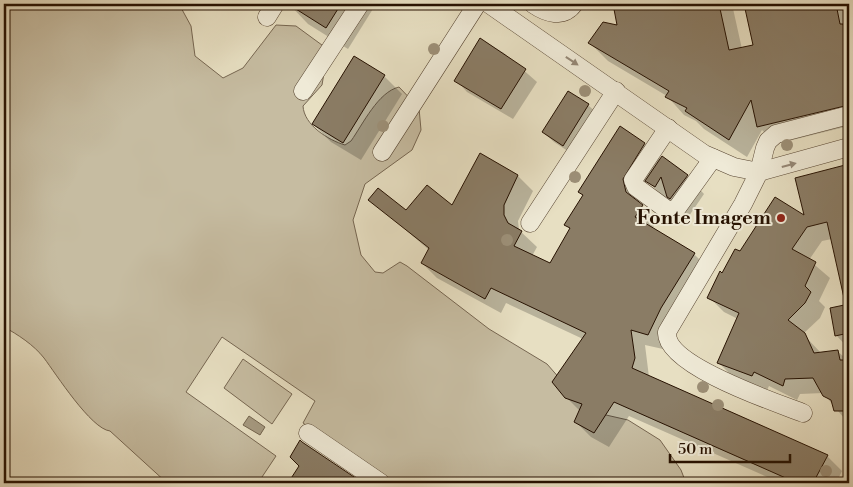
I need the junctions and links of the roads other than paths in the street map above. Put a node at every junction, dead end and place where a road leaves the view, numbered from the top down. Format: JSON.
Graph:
{"nodes":[{"id":1,"x":360,"y":4,"type":"edge"},
{"id":2,"x":477,"y":4,"type":"edge"},
{"id":3,"x":489,"y":4,"type":"edge"},
{"id":4,"x":574,"y":4,"type":"edge"},
{"id":5,"x":538,"y":8,"type":"edge"},
{"id":6,"x":550,"y":46,"type":"junction"},
{"id":7,"x":304,"y":91,"type":"dead end"},
{"id":8,"x":616,"y":91,"type":"junction"},
{"id":9,"x":849,"y":115,"type":"edge"},
{"id":10,"x":668,"y":128,"type":"junction"},
{"id":11,"x":849,"y":147,"type":"edge"},
{"id":12,"x":382,"y":152,"type":"dead end"},
{"id":13,"x":713,"y":158,"type":"junction"},
{"id":14,"x":758,"y":172,"type":"junction"},
{"id":15,"x":530,"y":223,"type":"dead end"},
{"id":16,"x":803,"y":413,"type":"dead end"},
{"id":17,"x":308,"y":433,"type":"dead end"},
{"id":18,"x":381,"y":483,"type":"edge"}],
"edges":[{"from":1,"to":7,"type":"street"},
{"from":2,"to":12,"type":"street"},
{"from":3,"to":6,"type":"street"},
{"from":4,"to":5,"type":"street"},
{"from":5,"to":6,"type":"street"},
{"from":6,"to":8,"type":"street","one_way":true},
{"from":8,"to":10,"type":"street"},
{"from":8,"to":15,"type":"street"},
{"from":9,"to":14,"type":"street"},
{"from":10,"to":13,"type":"street"},
{"from":10,"to":13,"type":"street"},
{"from":14,"to":11,"type":"street","one_way":true},
{"from":13,"to":14,"type":"street"},
{"from":14,"to":16,"type":"street"},
{"from":17,"to":18,"type":"street"}]}
